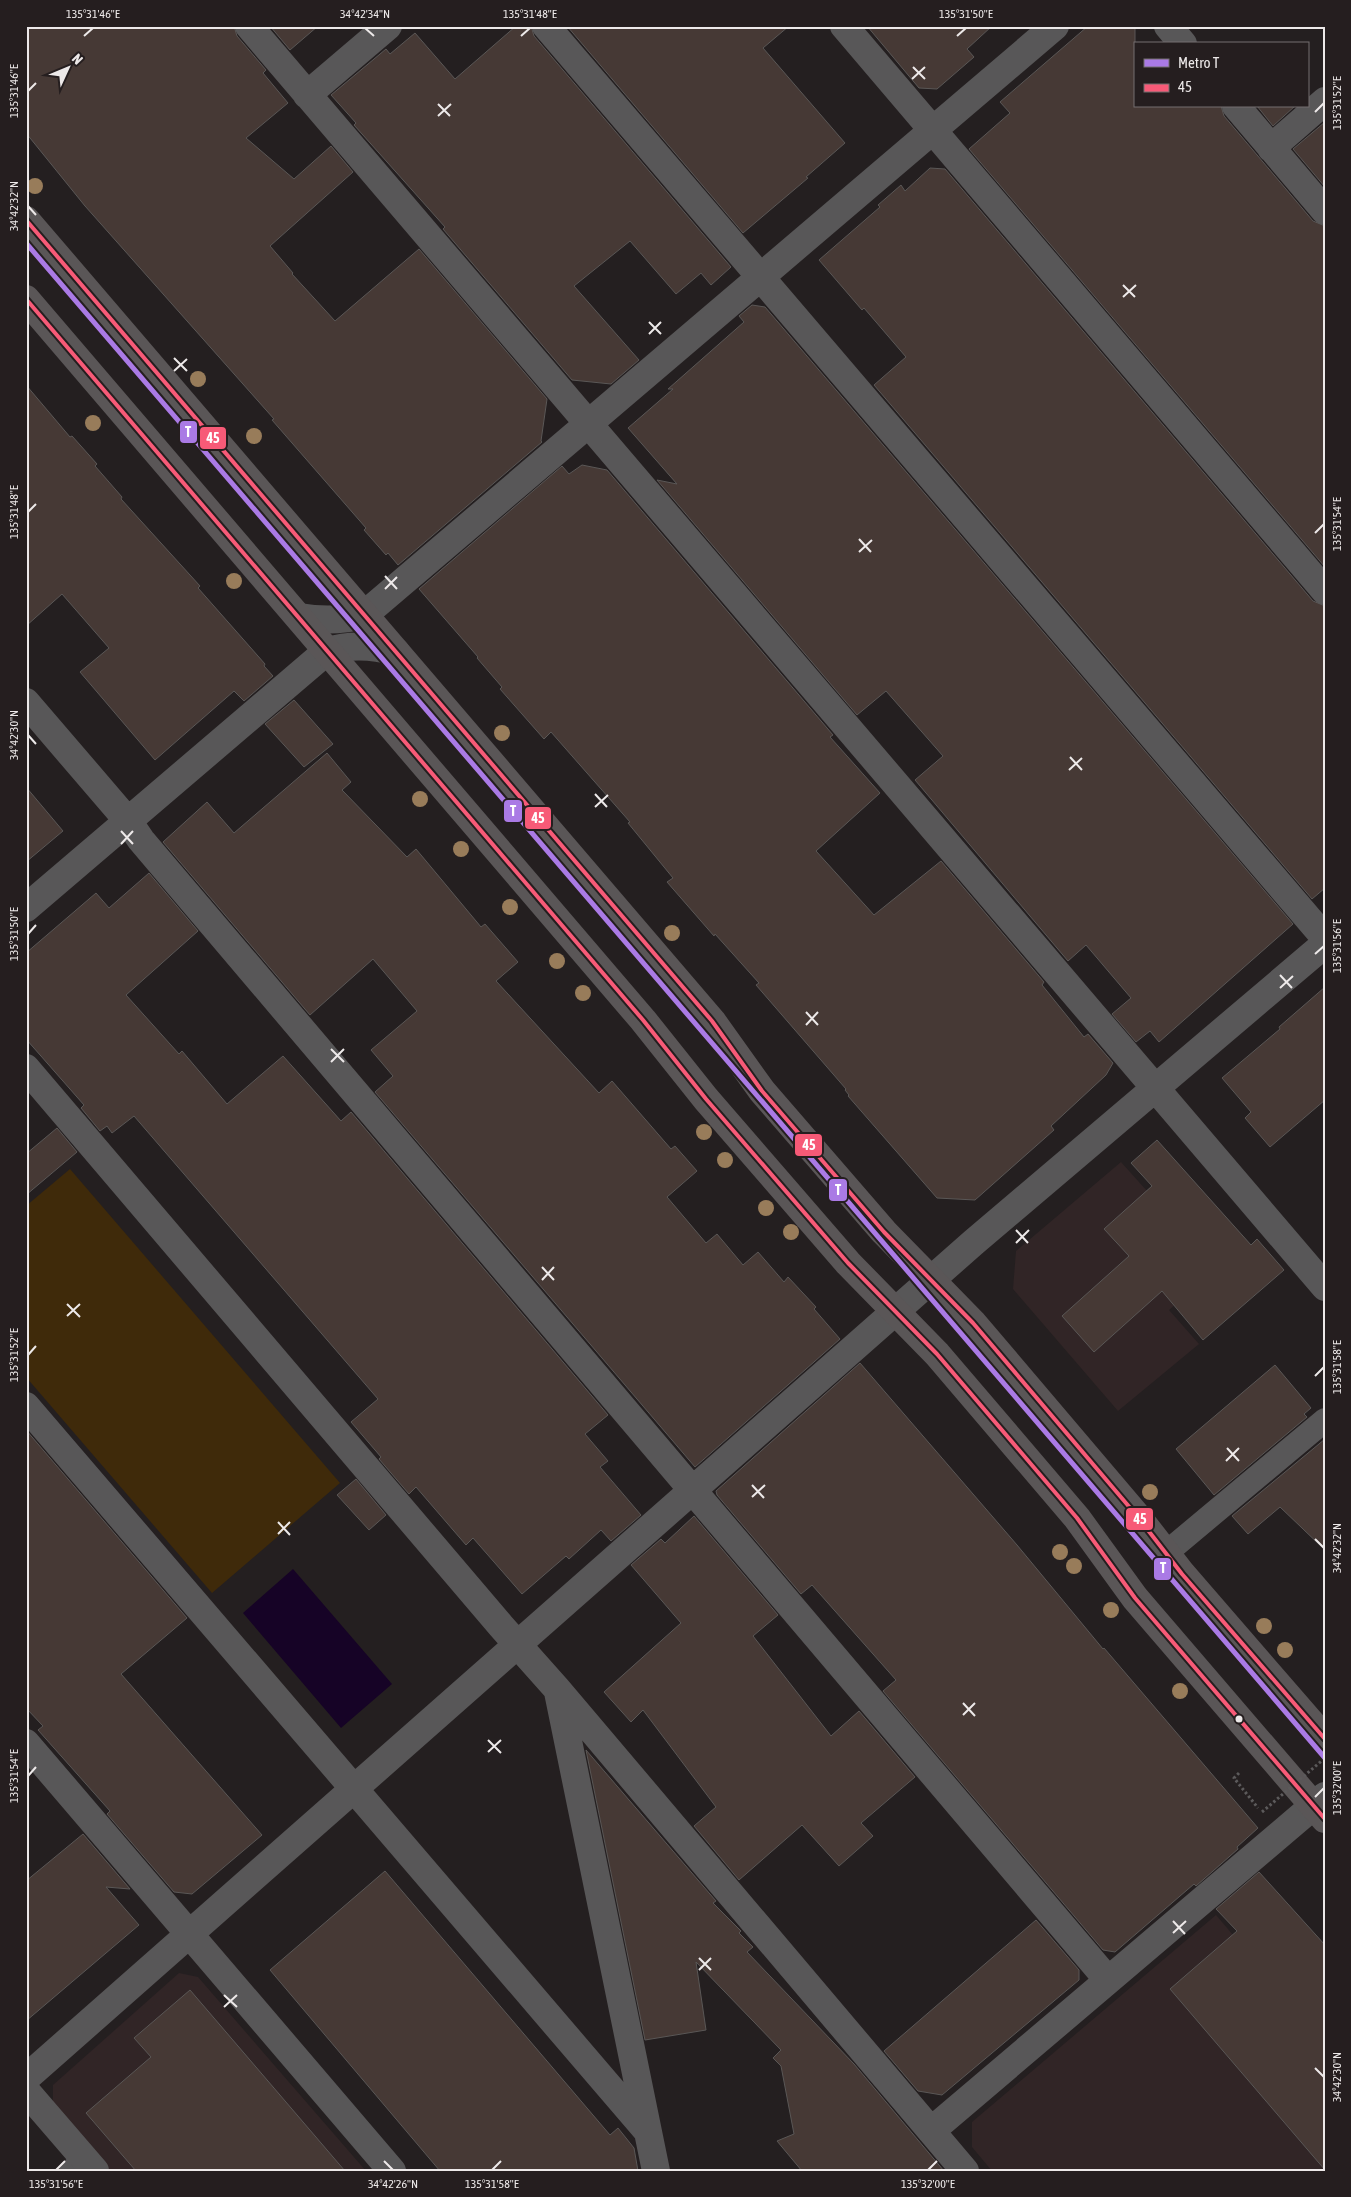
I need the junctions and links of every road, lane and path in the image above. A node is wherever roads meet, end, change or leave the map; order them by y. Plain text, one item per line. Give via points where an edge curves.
1 (249, 26) edge
2 (388, 26) edge
3 (546, 26) edge
4 (844, 26) edge
5 (1055, 26) edge
6 (1168, 26) edge
7 (1180, 42) edge
8 (307, 95) junction
9 (1325, 101) edge
10 (1238, 108) edge
11 (932, 131) junction
12 (1271, 148) junction
13 (1325, 211) edge
14 (26, 220) edge
15 (760, 277) junction
16 (26, 299) edge
17 (588, 424) junction
18 (1325, 591) edge
19 (364, 615) junction
20 (299, 617) junction
21 (327, 651) junction
22 (396, 652) junction
23 (26, 702) edge
24 (128, 821) junction
25 (26, 908) edge
26 (1325, 938) edge
27 (1325, 944) edge
28 (26, 1068) edge
29 (1155, 1088) junction
30 (931, 1280) junction
31 (1325, 1287) edge
32 (895, 1312) junction
33 (26, 1406) edge
34 (1325, 1420) edge
35 (693, 1490) junction
36 (1166, 1553) junction
37 (517, 1645) junction
38 (557, 1689) junction
39 (1325, 1739) edge
40 (26, 1743) edge
41 (1325, 1758) edge
42 (1240, 1773) dead end
43 (354, 1789) junction
44 (1321, 1807) edge
45 (189, 1934) junction
46 (1108, 1980) junction
47 (26, 2078) edge
48 (26, 2091) edge
49 (931, 2130) junction
50 (648, 2132) junction
51 (84, 2167) edge
52 (392, 2171) edge
53 (656, 2171) edge
54 (965, 2171) edge

1 - 8 street
2 - 8 street
3 - 15 street
4 - 11 street
5 - 11 street
6 - 7 street
8 - 17 street
9 - 12 street
10 - 12 street
11 - 15 street
11 - 18 street
12 - 13 street
14 - 19 main road
15 - 17 street
15 - 26 street
16 - 20 main road
17 - 19 street
17 - 29 street
19 - 20 street via 323,621
19 - 22 main road
20 - 21 main road
21 - 22 street via 359,645
21 - 24 street
21 - 32 main road via 643,1020 706,1099 848,1263
22 - 30 main road via 712,1021 762,1091 873,1220
23 - 24 street
24 - 25 street
24 - 35 street
27 - 29 street
28 - 37 street
29 - 30 street
29 - 31 street
30 - 32 street
30 - 36 main road via 973,1323
32 - 35 street
32 - 44 main road via 937,1354 1077,1518 1136,1598
33 - 43 street
34 - 36 lane
35 - 37 street
35 - 46 street
36 - 39 main road
37 - 38 street
37 - 43 street
38 - 49 street
38 - 50 street
40 - 45 street
41 - 42 path, bridge via 1262,1812 1234,1778
43 - 45 street
43 - 50 street
44 - 46 street
45 - 47 street
45 - 52 street
46 - 49 street
48 - 51 street
49 - 54 street
50 - 53 street

